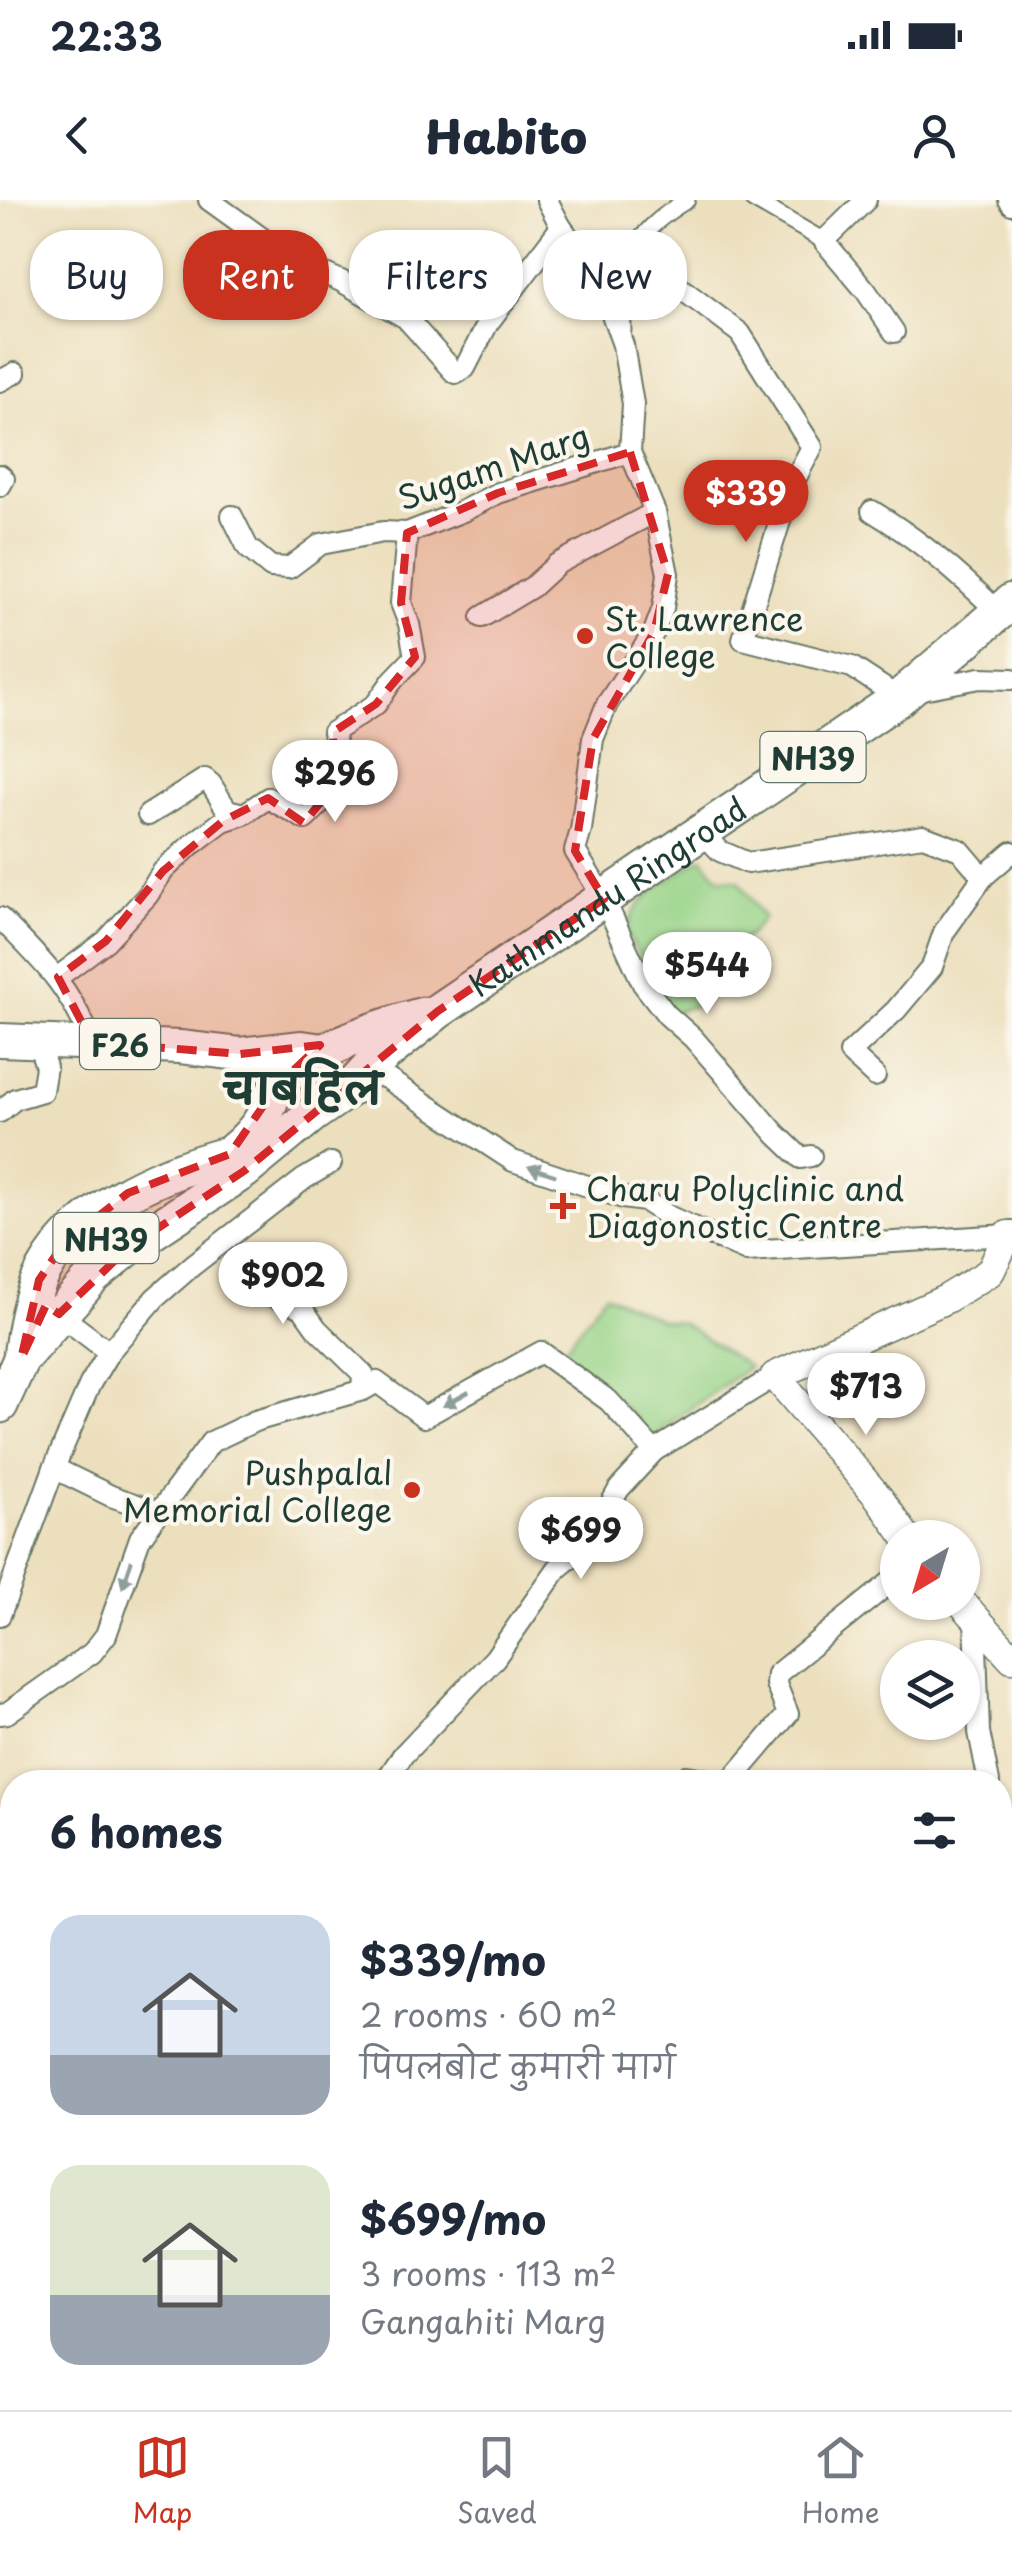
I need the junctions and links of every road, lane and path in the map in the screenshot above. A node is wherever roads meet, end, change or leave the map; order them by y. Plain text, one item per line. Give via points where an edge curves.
1 (209, 200) edge
2 (547, 200) edge
3 (688, 200) edge
4 (753, 200) edge
5 (866, 200) edge
6 (561, 227) junction
7 (824, 241) junction
8 (687, 293) edge
9 (894, 332) dead end
10 (624, 346) junction
11 (630, 452) junction
12 (0, 475) edge
13 (0, 486) edge
14 (872, 511) dead end
15 (655, 512) junction
16 (232, 516) dead end
17 (407, 532) junction
18 (1006, 607) edge
19 (482, 617) dead end
20 (1012, 678) edge
21 (902, 695) junction
22 (244, 814) junction
23 (148, 815) dead end
24 (701, 831) junction
25 (1012, 852) edge
26 (983, 877) junction
27 (604, 899) junction
28 (0, 918) edge
29 (61, 973) junction
30 (438, 1010) junction
31 (0, 1040) edge
32 (38, 1042) junction
33 (92, 1042) junction
34 (330, 1051) junction
35 (240, 1054) junction
36 (365, 1072) junction
37 (875, 1076) dead end
38 (277, 1086) junction
39 (0, 1112) edge
40 (313, 1114) junction
41 (230, 1154) junction
42 (811, 1156) dead end
43 (331, 1163) dead end
44 (1010, 1233) edge
45 (280, 1296) dead end
46 (52, 1310) junction
47 (110, 1352) junction
48 (10, 1354) edge
49 (775, 1376) junction
50 (362, 1390) junction
51 (0, 1405) edge
52 (654, 1451) junction
53 (54, 1468) junction
54 (157, 1512) junction
55 (894, 1520) edge
56 (880, 1591) edge
57 (0, 1615) edge
58 (969, 1620) edge
59 (977, 1620) edge
60 (1012, 1658) edge
61 (0, 1714) edge
62 (393, 1770) edge
63 (740, 1770) edge
64 (987, 1770) edge

1 - 6 street via 291,259 406,318 455,373 465,368 488,323
2 - 6 street
3 - 10 street via 648,228 625,269
4 - 7 street
5 - 7 street
6 - 10 street via 600,278
7 - 9 street
8 - 21 street via 740,333 812,446 790,489 743,639 852,667
10 - 11 street
11 - 15 street
11 - 17 street, Sugam Marg via 498,492
12 - 13 street
14 - 18 street
15 - 19 street via 556,564
15 - 27 street via 668,574 662,608 593,738 575,851
16 - 17 street, Sugam Marg via 248,548 271,567 288,568 321,544
17 - 22 street via 401,603 415,657 376,704 333,732 334,785 315,810 305,819 268,798
18 - 21 highway, Kathmandu Ringroad / NH39
20 - 21 street
21 - 24 highway, Kathmandu Ringroad / NH39
22 - 23 street via 227,810 205,780
22 - 29 street via 190,846 106,941
24 - 26 street via 720,850 748,862 923,836 960,850
24 - 27 highway, Kathmandu Ringroad / NH39
25 - 26 street
26 - 37 street via 944,932 932,968 850,1053
27 - 30 highway, Kathmandu Ringroad / NH39
27 - 42 street via 643,984 776,1134 802,1158
28 - 29 street
29 - 33 street
30 - 34 highway, Kathmandu Ringroad / NH39 via 371,1029
30 - 36 highway, Kathmandu Ringroad / NH39
31 - 32 main road, F26
32 - 33 main road, F26
32 - 39 street via 46,1067 42,1091
33 - 35 main road, F26
34 - 35 main road
34 - 36 highway
34 - 38 highway, Kathmandu Ringroad / NH39 via 300,1064
35 - 38 main road
36 - 40 highway, Kathmandu Ringroad / NH39
44 -> 36 street via 747,1251 645,1201 513,1161 386,1078
38 - 40 highway
38 - 41 highway, Kathmandu Ringroad / NH39 via 258,1125
40 - 46 highway, Kathmandu Ringroad / NH39
41 - 46 highway, Kathmandu Ringroad / NH39 via 86,1253 63,1278
41 - 48 highway via 128,1192 92,1217 39,1280
43 - 47 street via 193,1265
44 - 49 street via 990,1272 976,1281
45 - 50 street via 275,1297 302,1308 363,1374
46 - 47 street
46 - 48 highway, Kathmandu Ringroad / NH39
47 - 53 street
48 - 51 highway, Kathmandu Ringroad / NH39
49 - 52 street
49 - 55 street
52 -> 50 street via 609,1401 542,1352 424,1417 378,1382
50 - 54 street via 211,1442
52 - 62 street via 619,1489 590,1543 558,1568 496,1658
53 - 54 street
53 - 57 street
54 -> 61 street via 140,1538 106,1636 92,1653
56 - 63 street via 778,1674 788,1714
58 - 64 street
59 - 60 street

